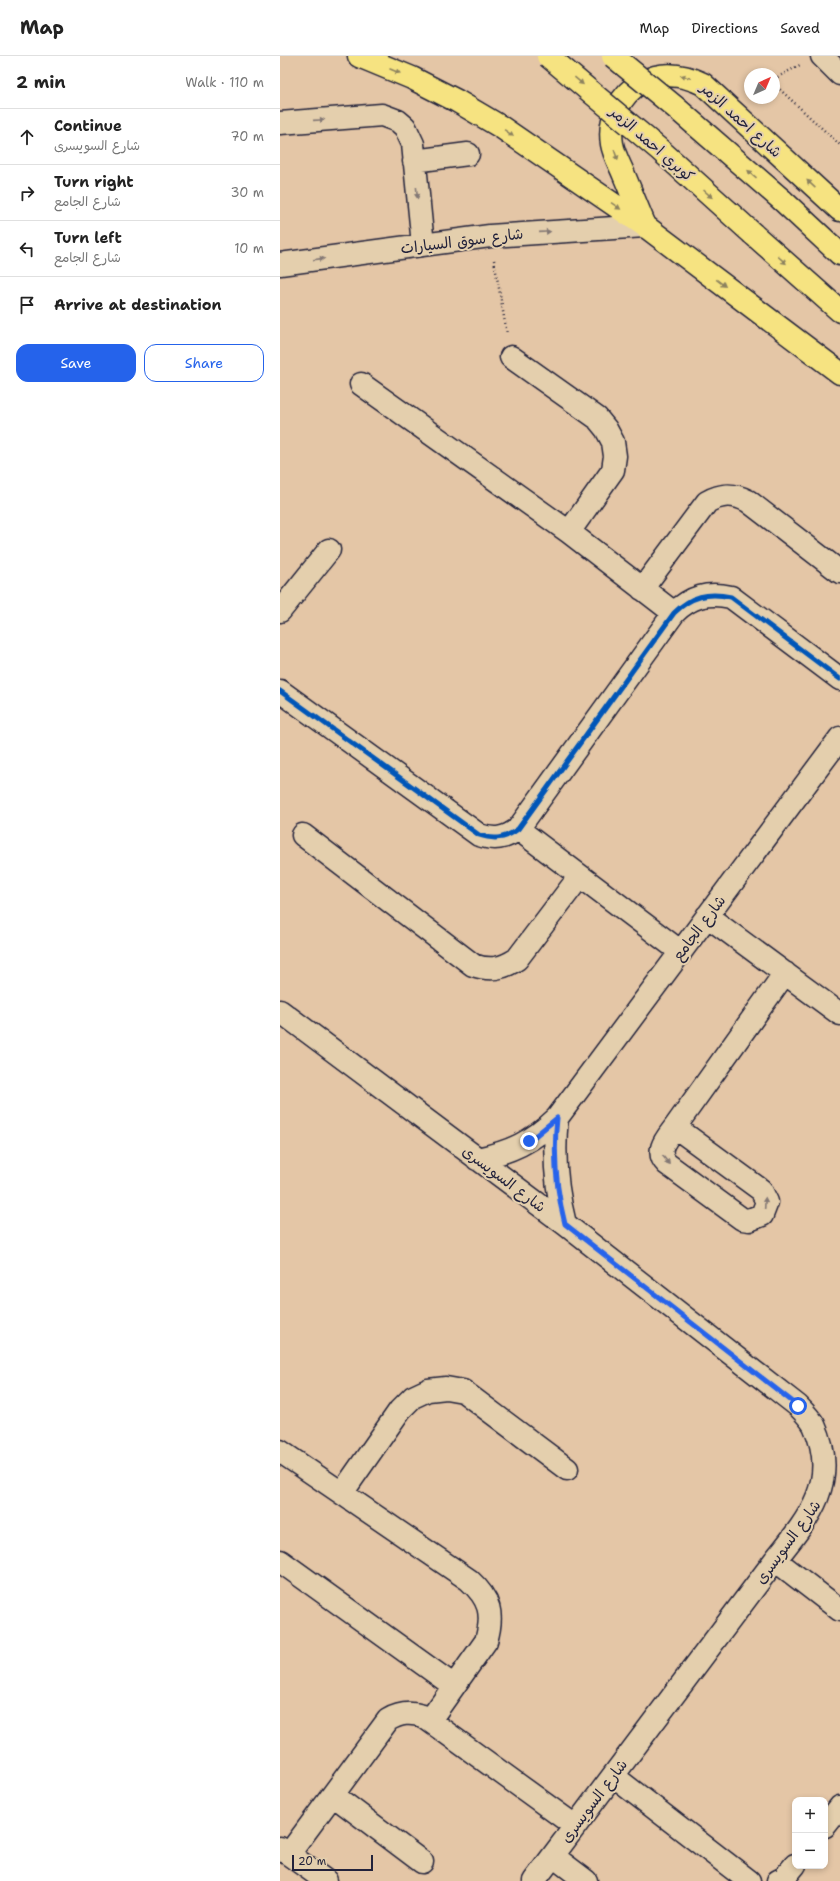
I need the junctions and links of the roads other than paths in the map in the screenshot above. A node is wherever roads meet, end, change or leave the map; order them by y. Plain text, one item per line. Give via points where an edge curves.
1 (359, 56) edge
2 (548, 56) edge
3 (613, 56) edge
4 (822, 56) edge
5 (840, 74) edge
6 (280, 123) edge
7 (468, 154) dead end
8 (414, 161) junction
9 (840, 210) edge
10 (645, 226) junction
11 (423, 245) junction
12 (840, 254) edge
13 (280, 264) edge
14 (840, 311) edge
15 (511, 357) road end
16 (840, 373) edge
17 (361, 384) dead end
18 (569, 532) junction
19 (329, 550) dead end
20 (840, 572) edge
21 (642, 589) junction
22 (280, 612) edge
23 (674, 613) junction
24 (840, 679) edge
25 (280, 691) edge
26 (840, 738) edge
27 (518, 829) junction
28 (303, 835) dead end
29 (580, 876) junction
30 (707, 916) junction
31 (681, 952) junction
32 (785, 973) junction
33 (280, 1011) edge
34 (840, 1014) edge
35 (557, 1118) junction
36 (676, 1127) junction
37 (477, 1159) junction
38 (565, 1224) junction
39 (280, 1451) edge
40 (567, 1469) dead end
41 (342, 1493) junction
42 (775, 1560) junction
43 (280, 1561) edge
44 (840, 1610) edge
45 (454, 1686) junction
46 (430, 1720) junction
47 (612, 1776) junction
48 (333, 1795) junction
49 (840, 1807) edge
50 (828, 1822) edge
51 (575, 1826) junction
52 (285, 1851) edge
53 (553, 1856) junction
54 (422, 1862) dead end
55 (326, 1881) edge
56 (534, 1881) edge
57 (586, 1881) edge
58 (749, 1881) edge

1 -> 10 main road via 412,78 457,101 500,127
2 -> 14 main road, كوبري احمد الزمر, bridge via 660,150
12 -> 3 main road, bridge via 782,200
4 - 5 street
6 -> 8 street via 390,117 398,121 410,135
7 - 8 street
8 -> 11 street
9 -> 10 main road, شارع احمد الزمر via 703,84 690,78 664,75 650,78 627,93 614,117 612,130 612,144 616,157
11 -> 10 street, شارع سوق السيارات via 490,236
10 -> 16 main road
13 -> 11 street, شارع سوق السيارات
15 - 18 street via 597,418 613,442 613,470
17 - 18 street
18 - 21 street
19 - 22 street
20 - 21 street via 748,501 741,497 726,495 707,502
21 - 23 street
23 - 24 street via 683,604 706,594 731,597
23 - 27 street
25 - 27 street via 479,835 500,838 509,836
26 - 30 street, شارع الجامع
27 - 29 street
28 - 29 street via 473,965 484,969 507,966 517,959
29 - 31 street
30 - 31 street, شارع الجامع
30 - 32 street
31 - 35 street, شارع الجامع
32 - 34 street
32 - 36 street
33 - 37 street, شارع السويسرى
35 - 37 street, شارع الجامع via 544,1131 512,1150
35 - 38 street via 556,1182
36 -> 36 street via 662,1148 664,1160 742,1219 749,1220 762,1215 767,1202 761,1190
37 - 38 street, شارع السويسرى
38 - 42 street, شارع السويسرى via 798,1406 814,1424 824,1445 828,1468 824,1491 813,1512
39 - 41 street
40 - 41 street via 463,1391 446,1388 428,1390 413,1397 400,1410
41 - 45 street via 469,1580 487,1601 490,1628 486,1641
42 - 44 street
42 - 47 street, شارع السويسرى
43 - 45 street
45 - 46 street
46 - 48 street via 410,1713 396,1715 388,1720
46 - 51 street
47 - 51 street, شارع السويسرى
47 - 58 street
48 - 52 street
48 - 54 street
49 - 50 street
51 - 53 street, شارع السويسرى
52 - 55 street
53 - 56 street, شارع السويسرى
53 - 57 street

